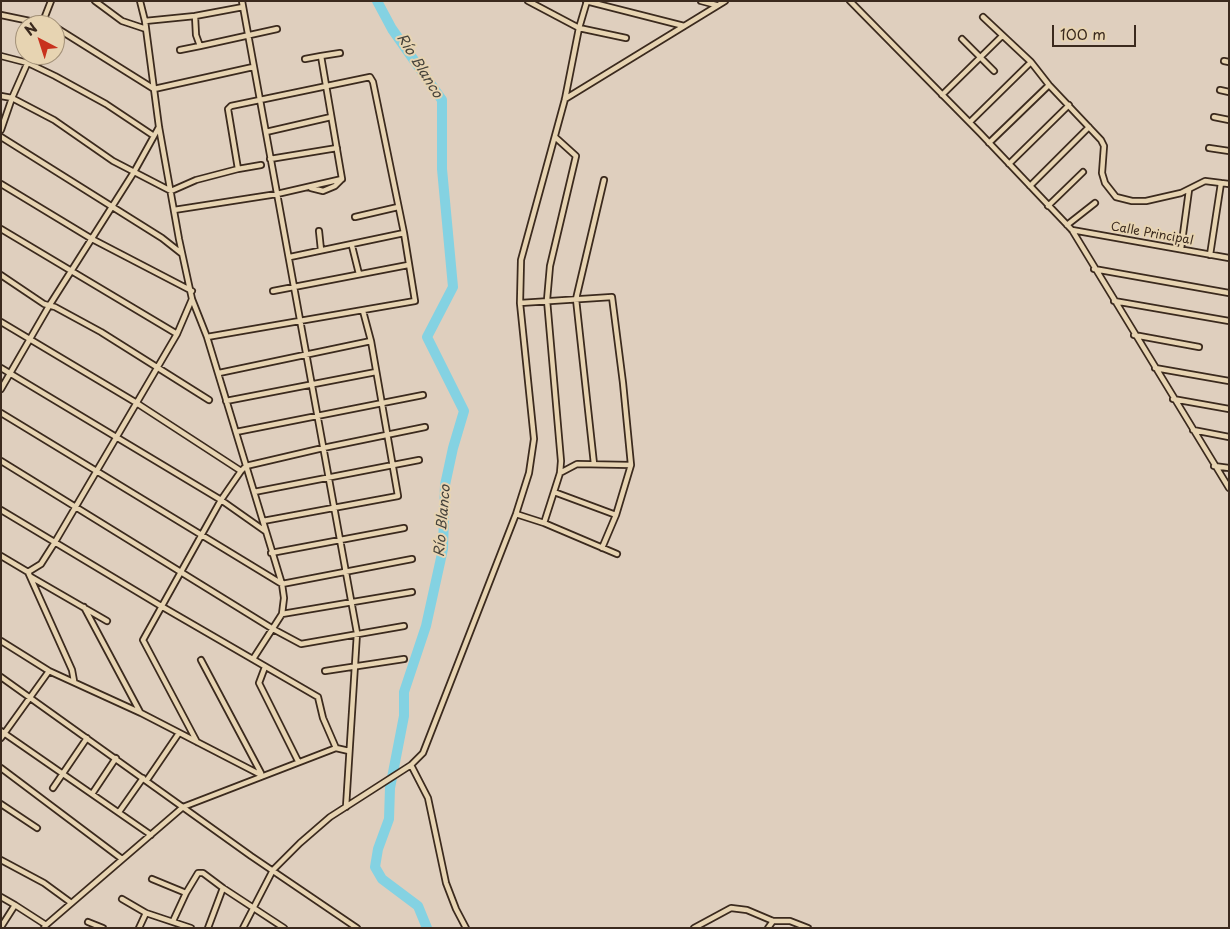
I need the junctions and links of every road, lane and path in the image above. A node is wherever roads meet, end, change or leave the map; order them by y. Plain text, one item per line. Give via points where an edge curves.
1 (50, 1) edge
2 (95, 1) edge
3 (140, 1) edge
4 (528, 1) edge
5 (587, 1) edge
6 (701, 1) edge
7 (725, 1) edge
8 (850, 1) edge
9 (242, 4) edge
10 (716, 5) junction
11 (1, 15) edge
12 (45, 15) edge
13 (195, 16) junction
14 (983, 17) dead end
15 (15, 18) edge
16 (145, 21) junction
17 (684, 26) junction
18 (579, 28) junction
19 (146, 29) junction
20 (277, 29) dead end
21 (65, 33) edge
22 (247, 36) junction
23 (1002, 36) junction
24 (626, 38) dead end
25 (962, 40) dead end
26 (200, 46) junction
27 (180, 50) dead end
28 (340, 53) dead end
29 (1, 56) edge
30 (321, 56) junction
31 (979, 58) junction
32 (305, 59) dead end
33 (15, 60) edge
34 (1031, 62) junction
35 (27, 65) edge
36 (32, 65) edge
37 (253, 68) junction
38 (994, 71) dead end
39 (1049, 85) junction
40 (325, 87) junction
41 (154, 89) junction
42 (1220, 90) dead end
43 (1229, 92) edge
44 (942, 95) junction
45 (1, 96) edge
46 (12, 98) junction
47 (565, 99) junction
48 (260, 100) junction
49 (1069, 105) junction
50 (332, 117) junction
51 (1214, 117) dead end
52 (1229, 120) edge
53 (970, 122) junction
54 (159, 127) junction
55 (1089, 127) junction
56 (1, 130) edge
57 (266, 132) junction
58 (154, 136) junction
59 (555, 136) junction
60 (1, 137) edge
61 (989, 143) junction
62 (337, 148) junction
63 (1209, 148) dead end
64 (1229, 150) edge
65 (270, 159) junction
66 (1009, 164) junction
67 (261, 165) dead end
68 (238, 169) junction
69 (134, 172) junction
70 (1083, 172) dead end
71 (604, 180) dead end
72 (1221, 183) junction
73 (1, 184) edge
74 (1229, 184) edge
75 (1030, 186) junction
76 (1189, 190) junction
77 (172, 191) junction
78 (277, 194) junction
79 (1094, 203) dead end
80 (112, 206) junction
81 (1048, 206) junction
82 (398, 207) junction
83 (174, 210) junction
84 (355, 217) dead end
85 (1067, 225) junction
86 (1, 229) edge
87 (1072, 230) junction
88 (319, 231) dead end
89 (404, 233) junction
90 (92, 239) junction
91 (179, 239) junction
92 (169, 244) junction
93 (352, 246) junction
94 (1181, 249) junction
95 (321, 250) junction
96 (181, 253) junction
97 (1210, 256) junction
98 (290, 257) junction
99 (1229, 258) edge
100 (408, 265) junction
101 (1094, 269) junction
102 (71, 272) junction
103 (359, 274) junction
104 (1, 275) edge
105 (294, 286) junction
106 (192, 291) junction
107 (273, 291) dead end
108 (1229, 292) edge
109 (576, 299) junction
110 (192, 300) junction
111 (546, 300) junction
112 (1114, 301) junction
113 (520, 303) junction
114 (49, 306) junction
115 (363, 311) junction
116 (1229, 321) edge
117 (1, 322) edge
118 (301, 322) junction
119 (177, 334) junction
120 (1134, 335) junction
121 (207, 337) junction
122 (30, 338) junction
123 (371, 341) junction
124 (1199, 347) dead end
125 (306, 353) junction
126 (1, 368) edge
127 (156, 368) junction
128 (1155, 368) junction
129 (376, 372) junction
130 (219, 373) junction
131 (10, 374) junction
132 (1229, 381) edge
133 (311, 384) junction
134 (1, 389) edge
135 (423, 395) dead end
136 (1173, 399) junction
137 (209, 400) dead end
138 (226, 401) junction
139 (135, 402) junction
140 (382, 403) junction
141 (1229, 409) edge
142 (1, 413) edge
143 (317, 414) junction
144 (425, 427) dead end
145 (1193, 430) junction
146 (236, 432) junction
147 (115, 436) junction
148 (387, 436) junction
149 (1229, 437) edge
150 (323, 448) junction
151 (419, 460) dead end
152 (1, 461) edge
153 (594, 464) junction
154 (631, 465) junction
155 (246, 466) junction
156 (392, 466) junction
157 (1214, 466) junction
158 (1229, 468) edge
159 (95, 471) junction
160 (241, 471) junction
161 (560, 474) junction
162 (329, 477) junction
163 (1229, 488) edge
164 (254, 492) junction
165 (554, 492) junction
166 (221, 500) junction
167 (75, 507) junction
168 (335, 507) junction
169 (1, 510) edge
170 (516, 514) junction
171 (616, 515) junction
172 (263, 521) junction
173 (544, 523) junction
174 (404, 528) dead end
175 (265, 531) junction
176 (202, 536) junction
177 (341, 538) junction
178 (55, 542) junction
179 (602, 548) junction
180 (271, 553) junction
181 (617, 554) dead end
182 (1, 556) edge
183 (412, 559) dead end
184 (346, 570) junction
185 (180, 572) junction
186 (29, 574) junction
187 (282, 584) junction
188 (412, 592) dead end
189 (352, 602) junction
190 (161, 606) junction
191 (84, 607) junction
192 (282, 614) junction
193 (107, 621) dead end
194 (404, 626) dead end
195 (272, 629) junction
196 (357, 634) junction
197 (1, 641) edge
198 (253, 659) junction
199 (404, 659) dead end
200 (201, 660) dead end
201 (356, 666) junction
202 (265, 667) junction
203 (49, 671) junction
204 (325, 671) dead end
205 (1, 677) edge
206 (74, 681) junction
207 (30, 697) junction
208 (141, 713) junction
209 (179, 733) junction
210 (2, 734) edge
211 (88, 738) junction
212 (198, 742) junction
213 (336, 748) junction
214 (349, 751) junction
215 (116, 758) junction
216 (298, 761) junction
217 (411, 765) junction
218 (1, 768) edge
219 (62, 774) junction
220 (262, 775) junction
221 (145, 779) junction
222 (53, 788) dead end
223 (92, 794) junction
224 (1, 804) edge
225 (184, 807) junction
226 (346, 807) junction
227 (118, 812) junction
228 (37, 828) dead end
229 (151, 835) junction
230 (122, 859) junction
231 (1, 860) edge
232 (273, 870) junction
233 (152, 879) dead end
234 (223, 888) junction
235 (186, 893) junction
236 (1, 897) edge
237 (122, 899) dead end
238 (70, 902) junction
239 (15, 905) junction
240 (253, 906) junction
241 (146, 912) junction
242 (174, 921) junction
243 (773, 921) junction
244 (88, 922) dead end
245 (45, 926) edge
246 (349, 926) edge
247 (1, 927) edge
248 (103, 928) edge
249 (139, 928) edge
250 (191, 928) edge
251 (208, 928) edge
252 (243, 928) edge
253 (284, 928) edge
254 (357, 928) edge
255 (466, 928) edge
256 (694, 928) edge
257 (768, 928) edge
258 (808, 928) edge

1 - 12 street
2 - 19 street via 122,21
3 - 16 street
4 - 18 street
5 - 17 street
5 - 18 street
6 - 10 street
7 - 10 street
8 - 44 street
9 - 13 street
9 - 22 street
10 - 17 street
11 - 15 street
13 - 16 street
13 - 26 street
14 - 23 street
16 - 19 street
17 - 47 street
18 - 24 street
18 - 47 street
19 - 41 street
20 - 22 street
21 - 41 street
22 - 26 street
22 - 37 street
23 - 31 street
23 - 34 street
25 - 31 street
26 - 27 street
28 - 30 street
29 - 33 street
30 - 32 street
30 - 40 street
31 - 38 street
31 - 44 street
34 - 39 street
34 - 53 street
35 - 46 street
36 - 58 street via 106,104
37 - 41 street
37 - 48 street
39 - 49 street
39 - 61 street
40 - 48 street
40 - 50 street
40 - 82 street via 370,77
41 - 54 street
42 - 43 street
44 - 53 street
45 - 46 street
46 - 56 street
46 - 69 street via 54,120
47 - 59 street
48 - 57 street
48 - 68 street via 228,109
49 - 55 street
49 - 66 street
50 - 57 street
50 - 62 street
51 - 52 street
53 - 61 street
54 - 58 street
54 - 77 street
55 - 75 street
55 - 76 street via 1104,146 1102,173 1116,197 1146,201
57 - 65 street
58 - 69 street
59 - 111 street via 576,156 550,266
59 - 113 street via 521,260
60 - 80 street
61 - 66 street
62 - 65 street
62 - 78 street via 342,179
63 - 64 street
65 - 78 street
66 - 75 street
67 - 68 street
68 - 77 street via 196,180
69 - 77 street
69 - 80 street
70 - 81 street
71 - 109 street
72 - 74 street
72 - 76 street via 1205,182
72 - 97 street
73 - 90 street
75 - 81 street
76 - 94 street
77 - 83 street
78 - 83 street
78 - 98 street
79 - 85 street
80 - 90 street
80 - 92 street
81 - 85 street
82 - 84 street
82 - 89 street
83 - 91 street
85 - 87 street
86 - 102 street
87 - 94 street, Calle Principal
87 - 101 street
88 - 95 street
89 - 93 street
89 - 100 street
90 - 102 street
90 - 106 street
91 - 92 street
91 - 96 street
92 - 96 street
93 - 95 street
93 - 103 street
94 - 97 street, Calle Principal
95 - 98 street
96 - 106 street
97 - 99 street, Calle Principal
98 - 105 street
100 - 103 street
100 - 115 street via 415,301
101 - 108 street
101 - 112 street
102 - 114 street
102 - 119 street
103 - 105 street
104 - 114 street
105 - 107 street
105 - 118 street
106 - 110 street
109 - 111 street
109 - 153 street
109 - 154 street via 612,297
110 - 119 street
110 - 121 street
111 - 113 street
111 - 161 street
112 - 116 street
112 - 120 street
113 - 170 street via 534,439 529,473
114 - 122 street
114 - 127 street via 55,306 101,332
115 - 118 street
115 - 123 street
117 - 122 street
118 - 121 street
118 - 125 street
119 - 127 street
120 - 124 street
120 - 128 street
121 - 130 street
122 - 131 street
122 - 139 street
123 - 125 street
123 - 129 street
125 - 130 street
125 - 133 street
126 - 131 street
127 - 137 street
127 - 139 street
128 - 132 street
128 - 136 street
129 - 133 street
129 - 140 street
130 - 138 street
131 - 134 street
131 - 147 street
133 - 138 street
133 - 143 street
135 - 140 street
136 - 141 street
136 - 145 street
138 - 146 street
139 - 147 street
139 - 160 street
140 - 143 street
140 - 148 street
142 - 159 street
143 - 146 street
143 - 150 street
144 - 148 street
145 - 149 street
145 - 157 street
146 - 155 street
147 - 159 street
147 - 166 street
148 - 150 street
148 - 156 street
150 - 155 street
150 - 162 street
151 - 156 street
152 - 167 street
153 - 154 street
153 - 161 street via 571,466
154 - 171 street
155 - 160 street
155 - 164 street
156 - 162 street
156 - 168 street via 398,496
157 - 158 street
157 - 163 street
159 - 167 street
159 - 176 street
160 - 166 street
161 - 165 street
162 - 164 street
162 - 168 street
164 - 172 street
165 - 171 street
165 - 173 street
166 - 175 street
166 - 176 street
167 - 178 street
167 - 185 street
168 - 172 street
168 - 177 street
169 - 178 street
170 - 173 street
170 - 217 street via 430,740
171 - 179 street
172 - 175 street
173 - 179 street
174 - 177 street
175 - 180 street
176 - 185 street
176 - 187 street
177 - 180 street
177 - 184 street
178 - 186 street via 41,564
178 - 190 street
179 - 181 street
180 - 187 street
182 - 186 street
183 - 184 street
184 - 187 street
184 - 189 street
185 - 190 street
185 - 195 street
186 - 191 street
186 - 206 street
187 - 192 street
188 - 189 street
189 - 192 street
189 - 196 street
190 - 198 street
190 - 212 street via 143,640
191 - 193 street
191 - 208 street
192 - 195 street
194 - 196 street
195 - 196 street via 305,645
195 - 198 street
196 - 201 street
197 - 203 street
198 - 202 street
199 - 201 street
200 - 220 street
201 - 204 street
201 - 214 street
202 - 213 street via 318,697
202 - 216 street via 259,683
203 - 206 street
203 - 207 street
205 - 207 street
206 - 208 street
207 - 210 street
207 - 211 street
208 - 209 street
209 - 212 street
209 - 221 street
210 - 219 street
211 - 215 street
211 - 219 street
212 - 220 street
213 - 214 street
213 - 216 street
214 - 226 street
215 - 221 street
215 - 223 street
216 - 220 street
217 - 226 street
217 - 255 street via 428,798 446,883
218 - 230 street
219 - 222 street
219 - 223 street
220 - 225 street
221 - 225 street
221 - 227 street
223 - 227 street
224 - 228 street
225 - 229 street
225 - 232 street
226 - 232 street via 330,817
227 - 229 street
229 - 230 street
230 - 238 street
231 - 238 street via 44,883
232 - 240 street
232 - 246 street
233 - 235 street
234 - 235 street via 203,873 198,873
234 - 240 street
234 - 251 street
235 - 242 street
236 - 239 street
237 - 241 street
238 - 245 street
239 - 245 street
239 - 247 street
240 - 252 street
240 - 253 street
241 - 242 street
241 - 249 street
242 - 250 street
243 - 256 street via 732,908
243 - 257 street
243 - 258 street via 790,921
244 - 248 street
246 - 254 street

